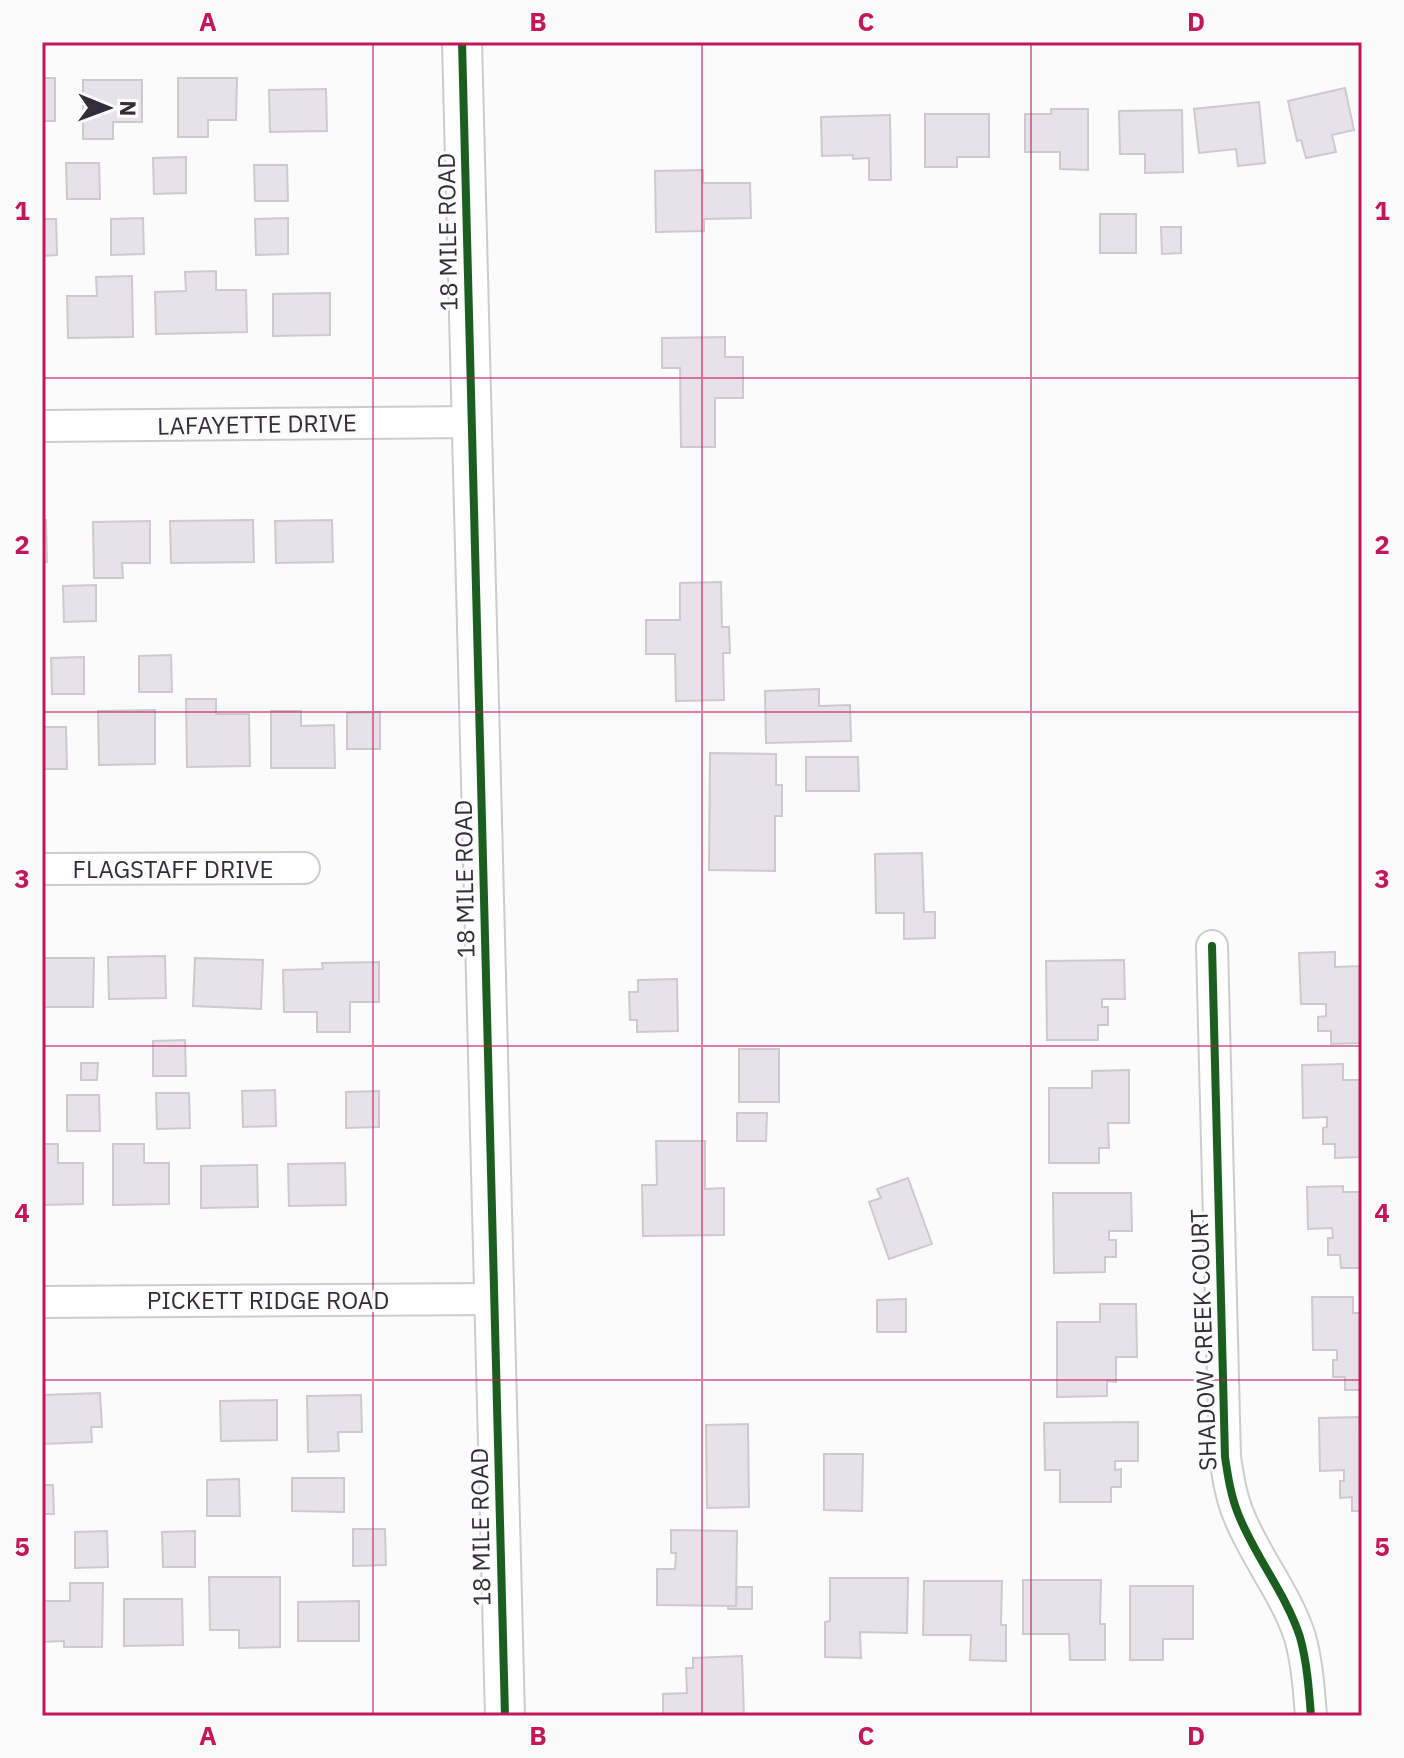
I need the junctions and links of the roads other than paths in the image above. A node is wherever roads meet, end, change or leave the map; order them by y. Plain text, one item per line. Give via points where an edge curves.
1 (462, 42) edge
2 (472, 422) junction
3 (42, 426) edge
4 (304, 868) dead end
5 (42, 869) edge
6 (1212, 946) dead end
7 (495, 1299) junction
8 (42, 1302) edge
9 (505, 1716) edge
10 (1311, 1716) edge

1 - 2 street, 18 MILE ROAD
2 - 3 street, LAFAYETTE DRIVE
2 - 7 street, 18 MILE ROAD
4 - 5 street, FLAGSTAFF DRIVE
6 - 10 street, SHADOW CREEK COURT via 1225,1457 1239,1518 1300,1637
7 - 8 street, PICKETT RIDGE ROAD
7 - 9 street, 18 MILE ROAD

